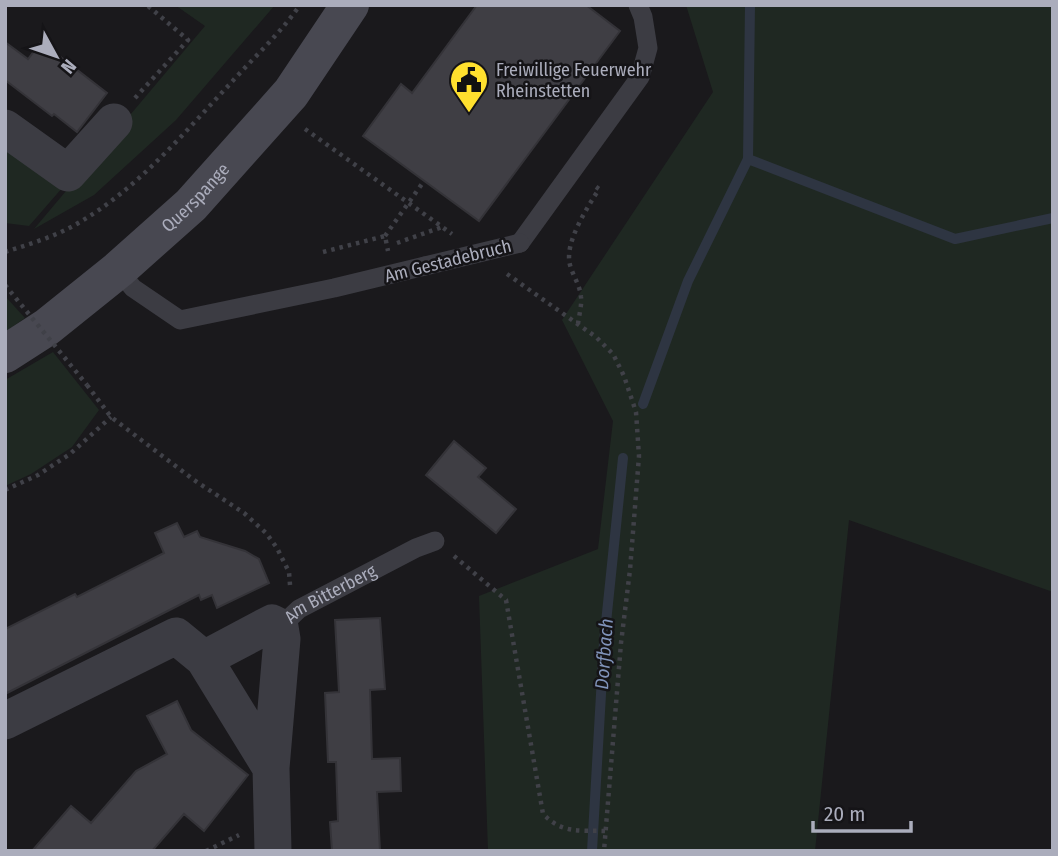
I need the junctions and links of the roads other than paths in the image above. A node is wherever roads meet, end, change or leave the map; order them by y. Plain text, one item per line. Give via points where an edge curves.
1 (350, 5) edge
2 (638, 5) edge
3 (114, 122) road end
4 (5, 128) edge
5 (118, 270) junction
6 (5, 354) edge
7 (435, 541) road end
8 (280, 627) junction
9 (204, 659) junction
10 (5, 721) edge
11 (271, 768) junction
12 (273, 851) edge

1 - 5 main road, Querspange via 292,93 191,205
2 - 5 lane, Am Gestadebruch, bridge via 649,48 640,77 520,243 180,320 133,288
3 - 4 street via 68,173
5 - 6 main road, Querspange
7 - 8 lane, Am Bitterberg via 299,609
8 - 9 street via 272,623
8 - 11 street, Am Bitterberg
9 - 10 street via 176,636
9 - 11 street
11 - 12 street, Am Bitterberg

